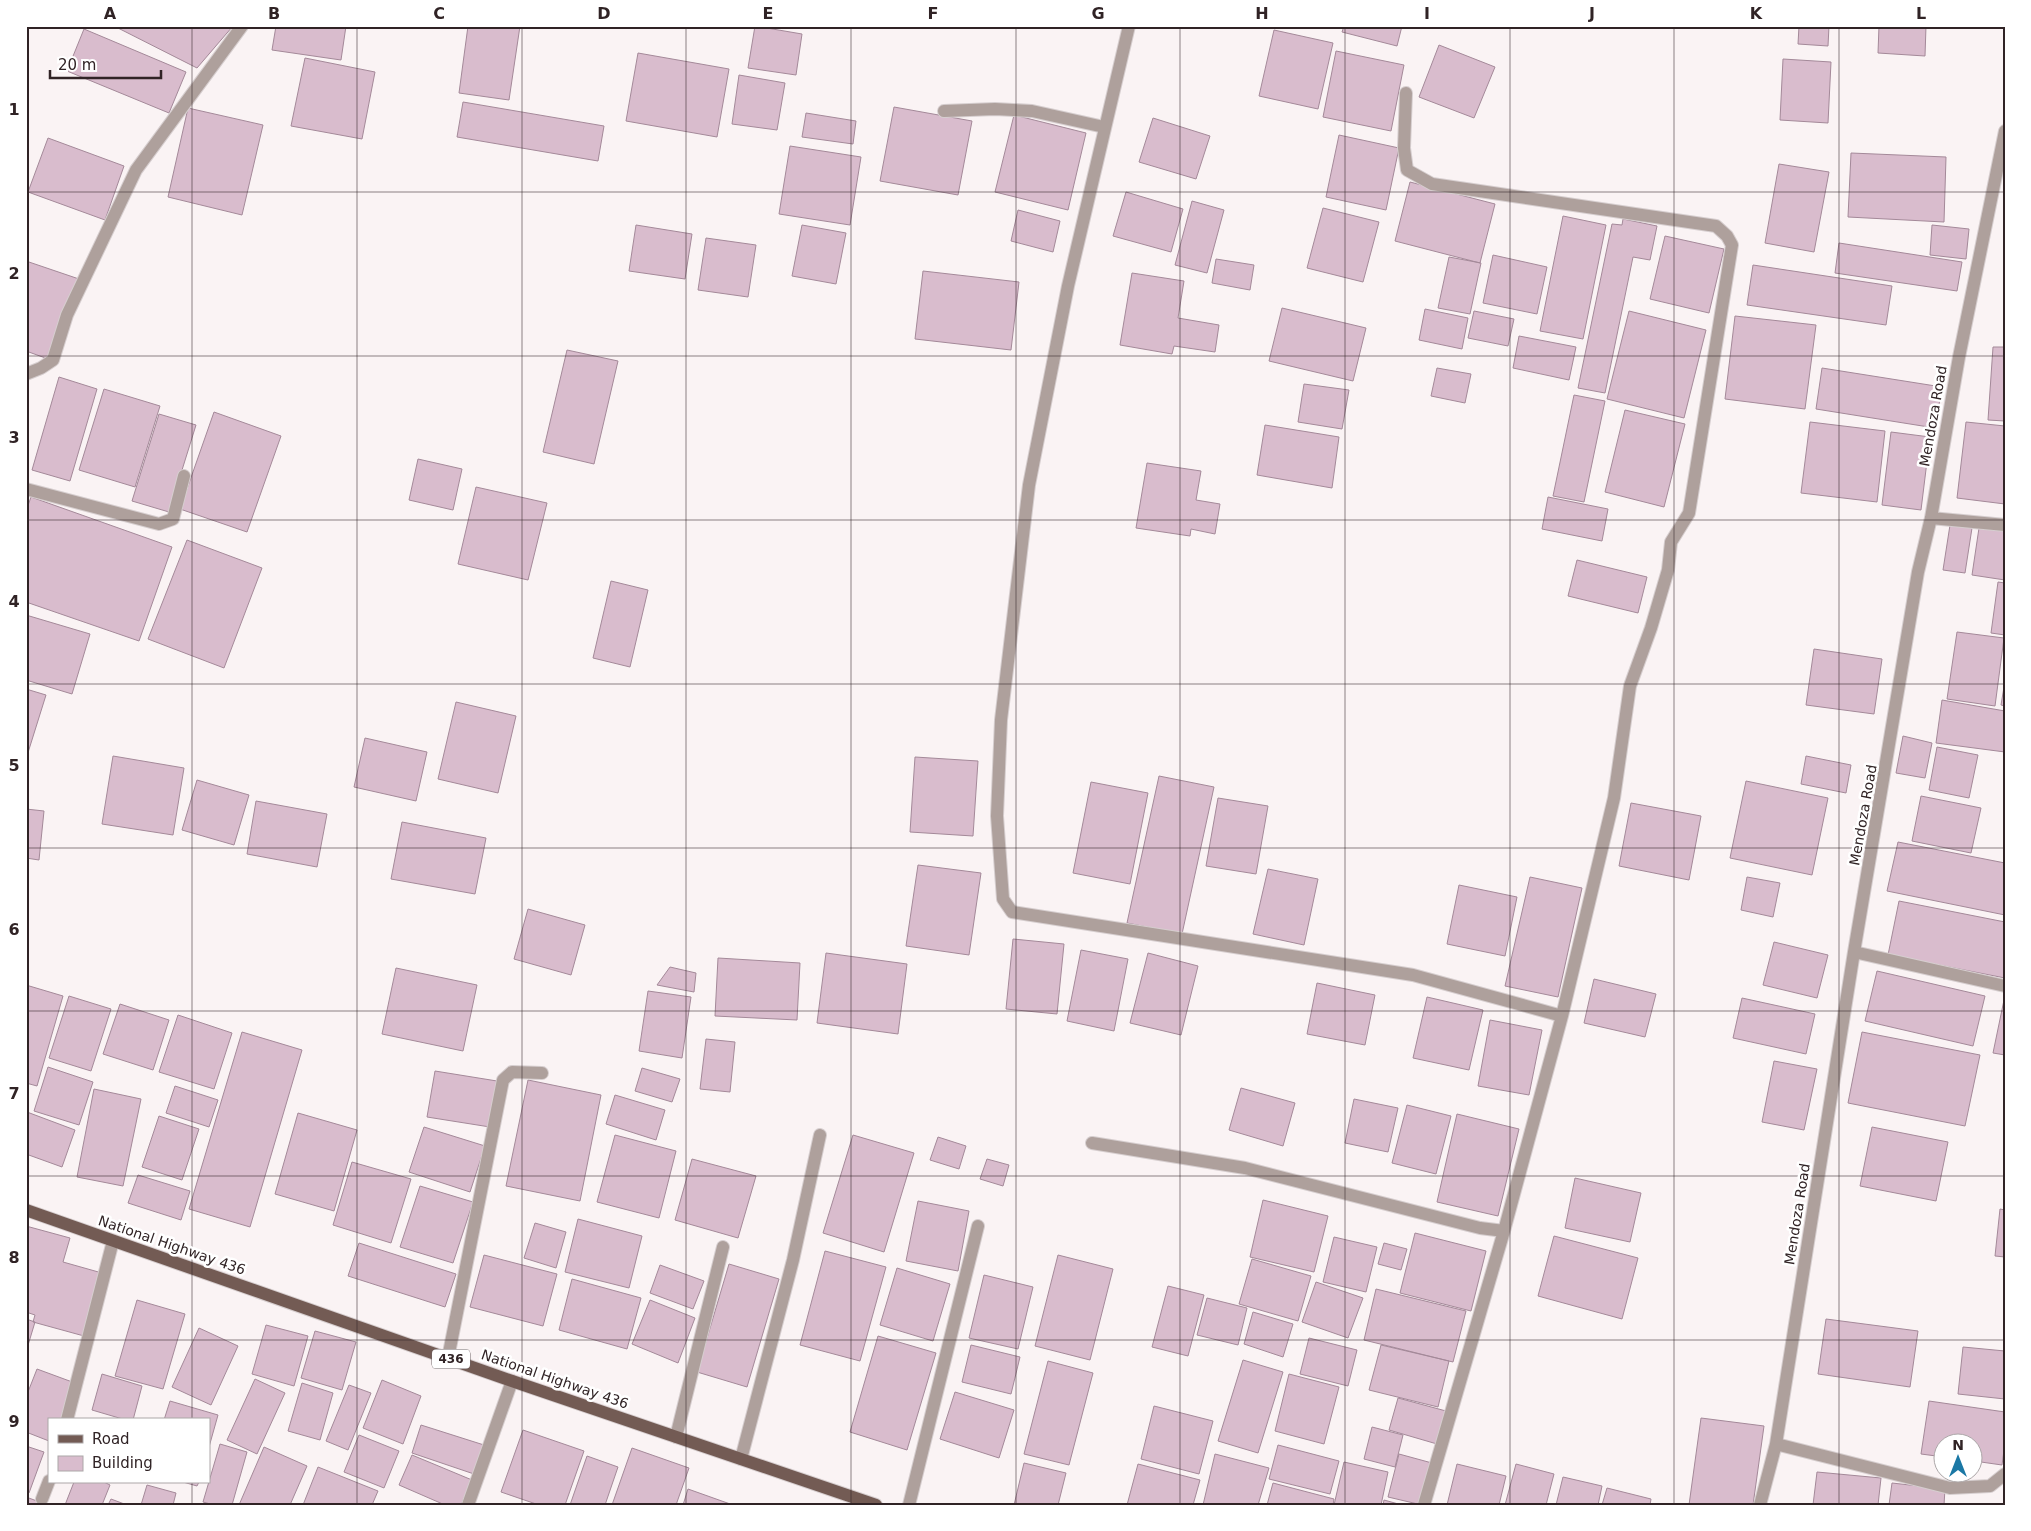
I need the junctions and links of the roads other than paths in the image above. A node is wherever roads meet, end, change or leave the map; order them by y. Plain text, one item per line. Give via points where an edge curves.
1 (242, 26) edge
2 (1130, 26) edge
3 (1406, 92) dead end
4 (944, 112) dead end
5 (1104, 127) junction
6 (2005, 131) edge
7 (26, 374) edge
8 (184, 476) dead end
9 (26, 489) edge
10 (1930, 518) junction
11 (2005, 525) edge
12 (1854, 952) junction
13 (2005, 986) edge
14 (1562, 1016) junction
15 (542, 1073) dead end
16 (820, 1135) dead end
17 (1092, 1143) dead end
18 (26, 1210) edge
19 (978, 1226) dead end
20 (1504, 1231) junction
21 (113, 1241) junction
22 (723, 1247) dead end
23 (448, 1358) junction
24 (512, 1381) junction
25 (68, 1418) edge
26 (676, 1437) junction
27 (1776, 1444) junction
28 (741, 1459) junction
29 (2005, 1474) edge
30 (48, 1484) edge
31 (42, 1499) dead end
32 (468, 1505) edge
33 (876, 1505) edge
34 (909, 1505) edge
35 (1424, 1505) edge
36 (1760, 1505) edge

1 - 7 street via 136,170 67,315 52,360
2 - 5 street
3 - 14 street via 1404,148 1407,170 1432,184 1716,226 1732,245 1689,513 1671,542 1668,570 1652,628 1630,686 1614,798
4 - 5 street via 1032,111
5 - 14 street via 1068,286 1029,485 1001,720 997,816 1004,899 1012,912 1412,975
6 - 10 street, Mendoza Road
8 - 9 street via 174,519 158,524
10 - 11 street
10 - 12 street, Mendoza Road via 1918,572
12 - 13 street
12 - 27 street, Mendoza Road
14 - 20 street
15 - 23 street via 512,1072 504,1080
16 - 28 street via 793,1260
17 - 20 street via 1245,1168 1480,1228
18 - 21 main road, National Highway 436 / 436
19 - 34 street
20 - 35 street
21 - 23 main road, National Highway 436 / 436
21 - 25 street
22 - 26 street
23 - 24 main road, National Highway 436 / 436
24 - 26 main road, National Highway 436 / 436
24 - 32 street
26 - 28 main road, National Highway 436 / 436
27 - 29 street via 1950,1488 1990,1486
27 - 36 street, Mendoza Road
28 - 33 main road, National Highway 436 / 436
30 - 31 street

